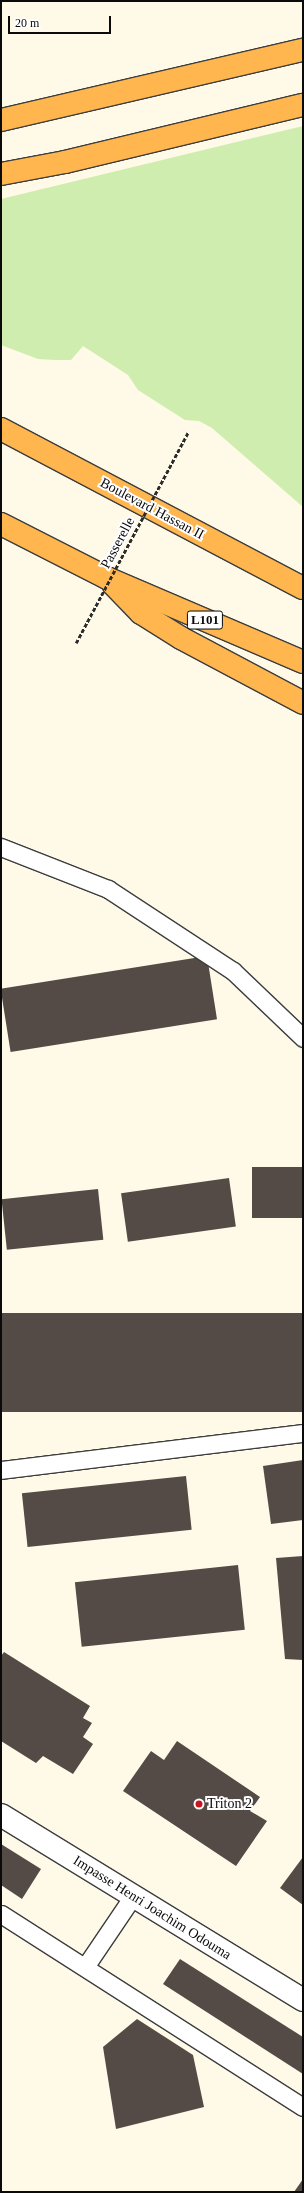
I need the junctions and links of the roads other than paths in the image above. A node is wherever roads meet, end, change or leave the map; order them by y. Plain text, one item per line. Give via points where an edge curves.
1 (303, 50) edge
2 (303, 105) edge
3 (1, 120) edge
4 (1, 174) edge
5 (1, 429) edge
6 (1, 524) edge
7 (107, 578) junction
8 (303, 588) edge
9 (303, 662) edge
10 (303, 703) edge
11 (1, 847) edge
12 (303, 1038) edge
13 (303, 1433) edge
14 (1, 1470) edge
15 (1, 1815) edge
16 (133, 1896) junction
17 (1, 1914) edge
18 (85, 1967) junction
19 (303, 2000) edge
20 (303, 2107) edge

1 - 3 highway
2 - 4 highway via 66,162
5 - 8 highway, Boulevard Hassan II
6 - 7 highway, L101
7 - 9 highway, L101
7 - 10 highway via 141,613 181,638
11 - 12 lane via 108,888 233,971
13 - 14 lane
15 - 16 street, Impasse Henri Joachim Odouma
16 - 18 lane
16 - 19 street, Impasse Henri Joachim Odouma
17 - 18 lane
18 - 20 lane

